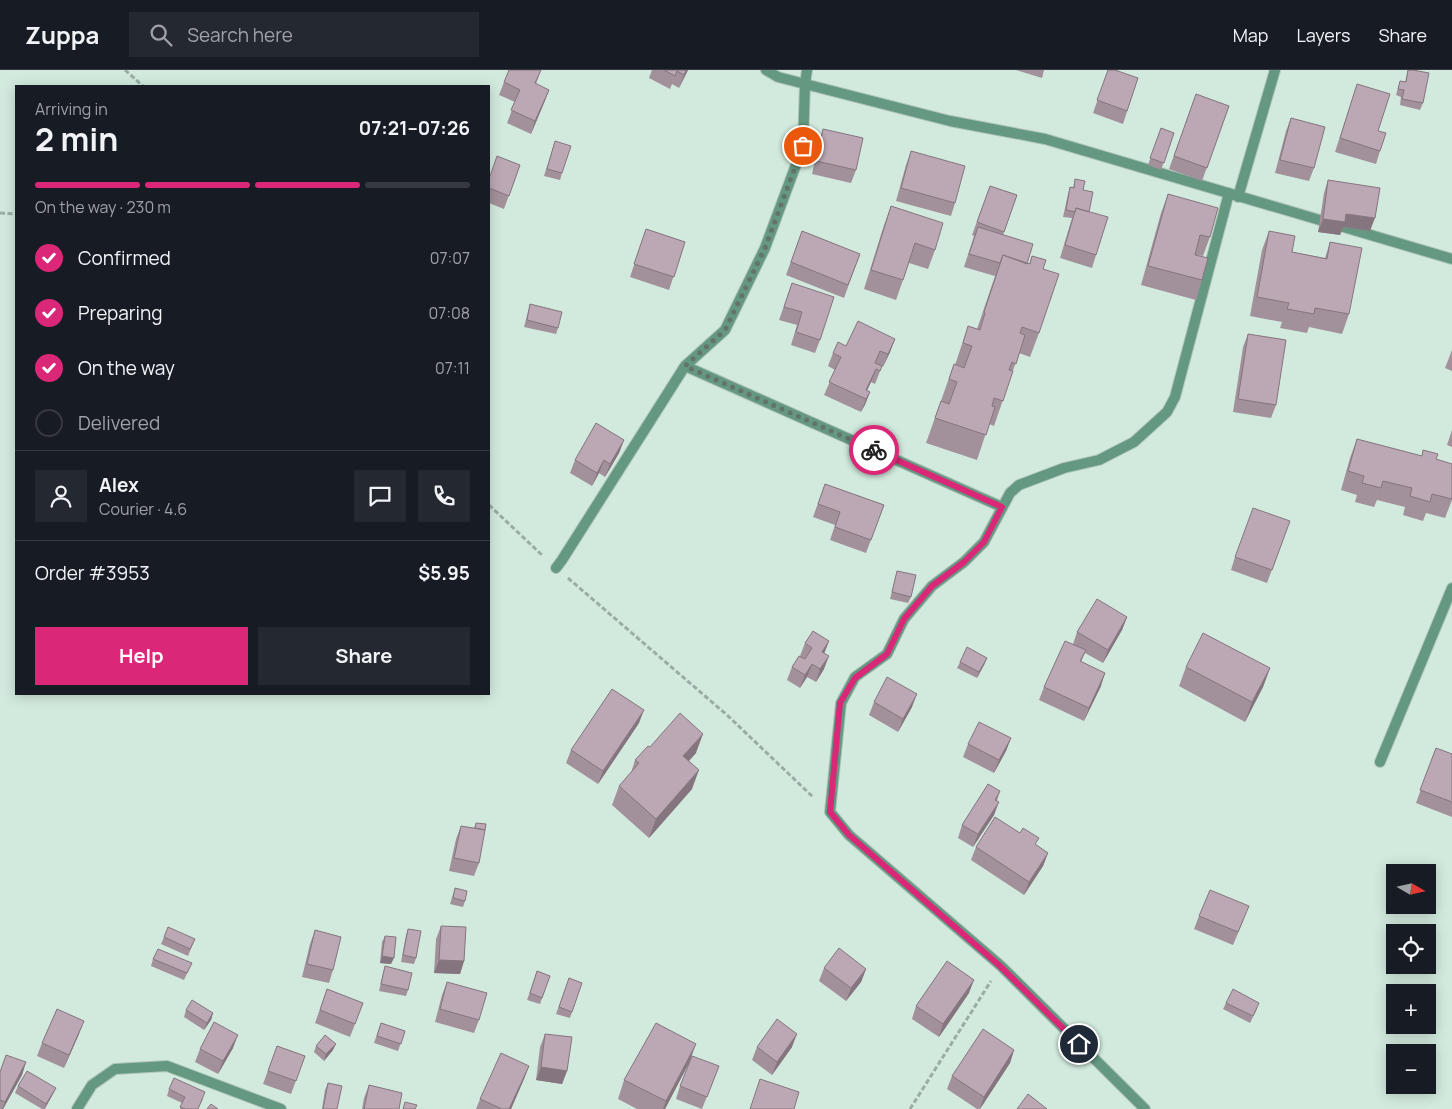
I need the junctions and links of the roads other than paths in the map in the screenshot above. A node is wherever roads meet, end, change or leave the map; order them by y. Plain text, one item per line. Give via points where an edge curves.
1 (766, 70) edge
2 (807, 70) edge
3 (1275, 70) edge
4 (805, 84) junction
5 (1234, 195) junction
6 (1452, 259) edge
7 (685, 366) junction
8 (1002, 507) junction
9 (556, 568) road end
10 (1452, 588) edge
11 (1380, 762) dead end
12 (77, 1109) edge
13 (281, 1109) edge
14 (1145, 1109) edge

1 - 4 street via 778,77
2 - 4 street
3 - 5 street
4 - 5 street via 950,121 1045,139
4 - 7 street via 803,146 765,248 725,330
5 - 6 street
5 - 8 street via 1175,397 1167,412 1134,442 1099,460 1064,468 1019,486 1010,493
7 - 8 street
7 - 9 street
8 - 14 street via 984,542 932,586 904,619 887,654 855,678 840,703 830,812 849,835 1000,966
10 - 11 street
12 - 13 street via 92,1084 115,1069 167,1066

